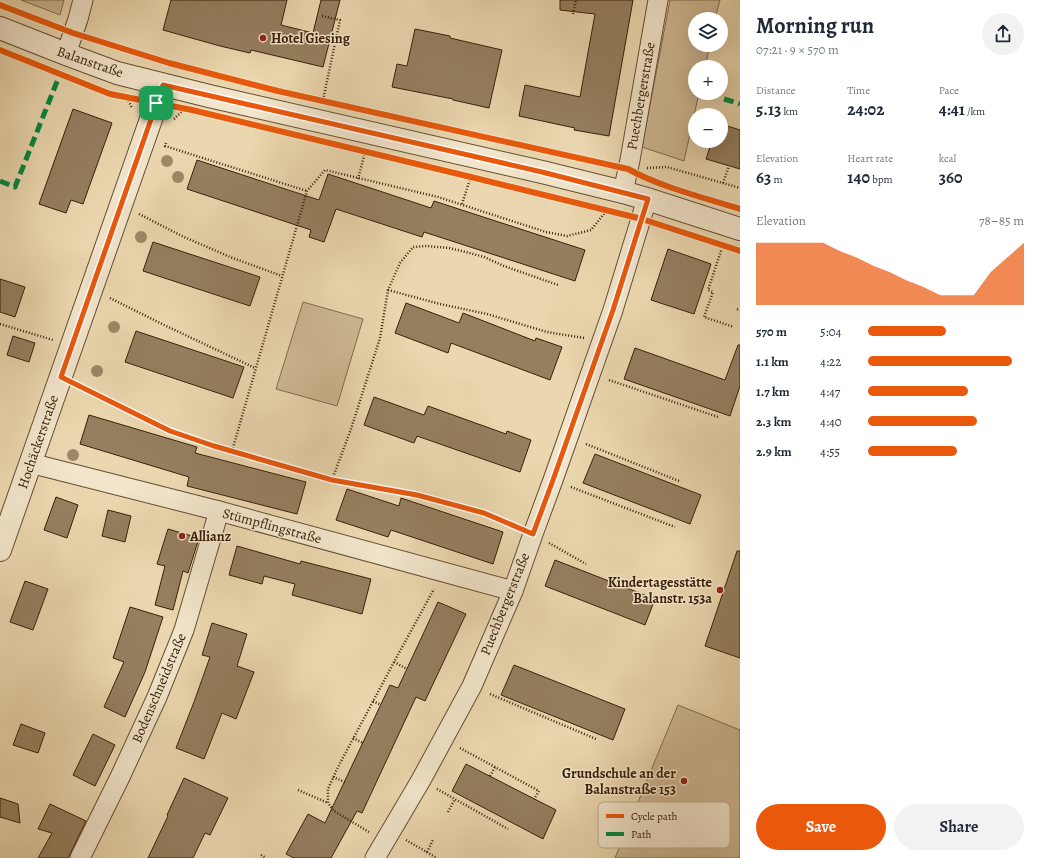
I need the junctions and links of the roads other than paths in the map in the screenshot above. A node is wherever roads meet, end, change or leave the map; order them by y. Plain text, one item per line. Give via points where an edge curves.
1 (83, 0) edge
2 (658, 0) edge
3 (0, 28) edge
4 (66, 54) junction
5 (160, 94) junction
6 (623, 192) junction
7 (648, 199) junction
8 (734, 227) edge
9 (30, 463) junction
10 (219, 512) junction
11 (0, 550) edge
12 (513, 592) junction
13 (80, 858) edge
14 (375, 858) edge

1 - 4 street
2 - 6 street, Puechbergerstraße
3 - 4 street, Balanstraße
4 - 5 street, Balanstraße via 117,73
5 - 6 street, Balanstraße via 542,172
5 - 9 street, Hochäckerstraße
6 - 7 street, Balanstraße
7 - 8 street, Balanstraße
7 - 12 street, Puechbergerstraße via 613,310
9 - 10 street, Stümpflingstraße
9 - 11 street, Hochäckerstraße
10 - 12 street, Stümpflingstraße
10 - 13 street, Bodenschneidstraße via 184,630 157,697
12 - 14 street, Puechbergerstraße via 472,686

